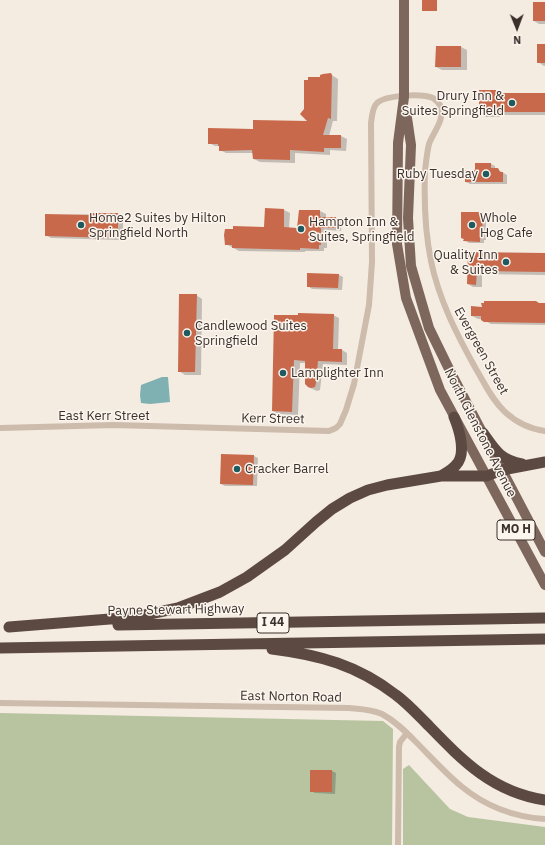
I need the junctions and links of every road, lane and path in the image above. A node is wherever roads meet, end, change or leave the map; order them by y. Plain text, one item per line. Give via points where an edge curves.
1 (404, 0) edge
2 (404, 97) junction
3 (454, 417) junction
4 (0, 428) edge
5 (208, 428) joint
6 (336, 428) joint
7 (545, 432) edge
8 (483, 433) junction
9 (545, 462) edge
10 (533, 464) junction
11 (502, 470) junction
12 (441, 476) junction
13 (487, 476) junction
14 (545, 552) edge
15 (545, 585) edge
16 (545, 618) edge
17 (5, 627) edge
18 (545, 639) edge
19 (177, 645) junction
20 (0, 648) edge
21 (0, 703) edge
22 (407, 733) junction
23 (545, 800) edge
24 (545, 819) edge
25 (398, 845) edge

1 - 2 main road, North Glenstone Avenue
2 - 3 main road, North Glenstone Avenue via 398,143 397,244 406,298 440,390
2 - 6 street, Evergreen Street via 385,99 376,104 373,110 370,301 350,397 342,422
2 - 7 street, Evergreen Street via 429,97 438,102 441,110 441,119 429,145 425,179 429,251 447,312 494,400 518,422
2 - 8 main road, North Glenstone Avenue via 410,145 408,218 411,266 429,328
3 - 12 highway via 460,431 461,454 457,465
3 - 13 main road, North Glenstone Avenue / MO H
4 - 5 street, East Kerr Street via 114,425
5 - 6 street, Kerr Street via 329,431
8 - 10 highway via 497,453 510,462
8 - 11 main road, North Glenstone Avenue
9 - 10 highway
10 - 11 highway
11 - 13 highway
11 - 14 main road, North Glenstone Avenue
12 - 13 highway
12 - 17 highway via 387,485 350,498 324,515 260,569 233,585 192,603 164,612 135,617
13 - 15 main road, North Glenstone Avenue / MO H
16 - 17 highway, Payne Stewart Highway / I 44
18 - 19 highway, I 44
19 - 20 highway, I 44
19 - 23 highway via 219,645 278,650 330,659 375,681 397,696 477,772 514,792
21 - 22 street, East Norton Road via 363,709 382,715
22 - 24 street, East Norton Road via 452,779 483,802 499,810
22 - 25 street via 399,747

